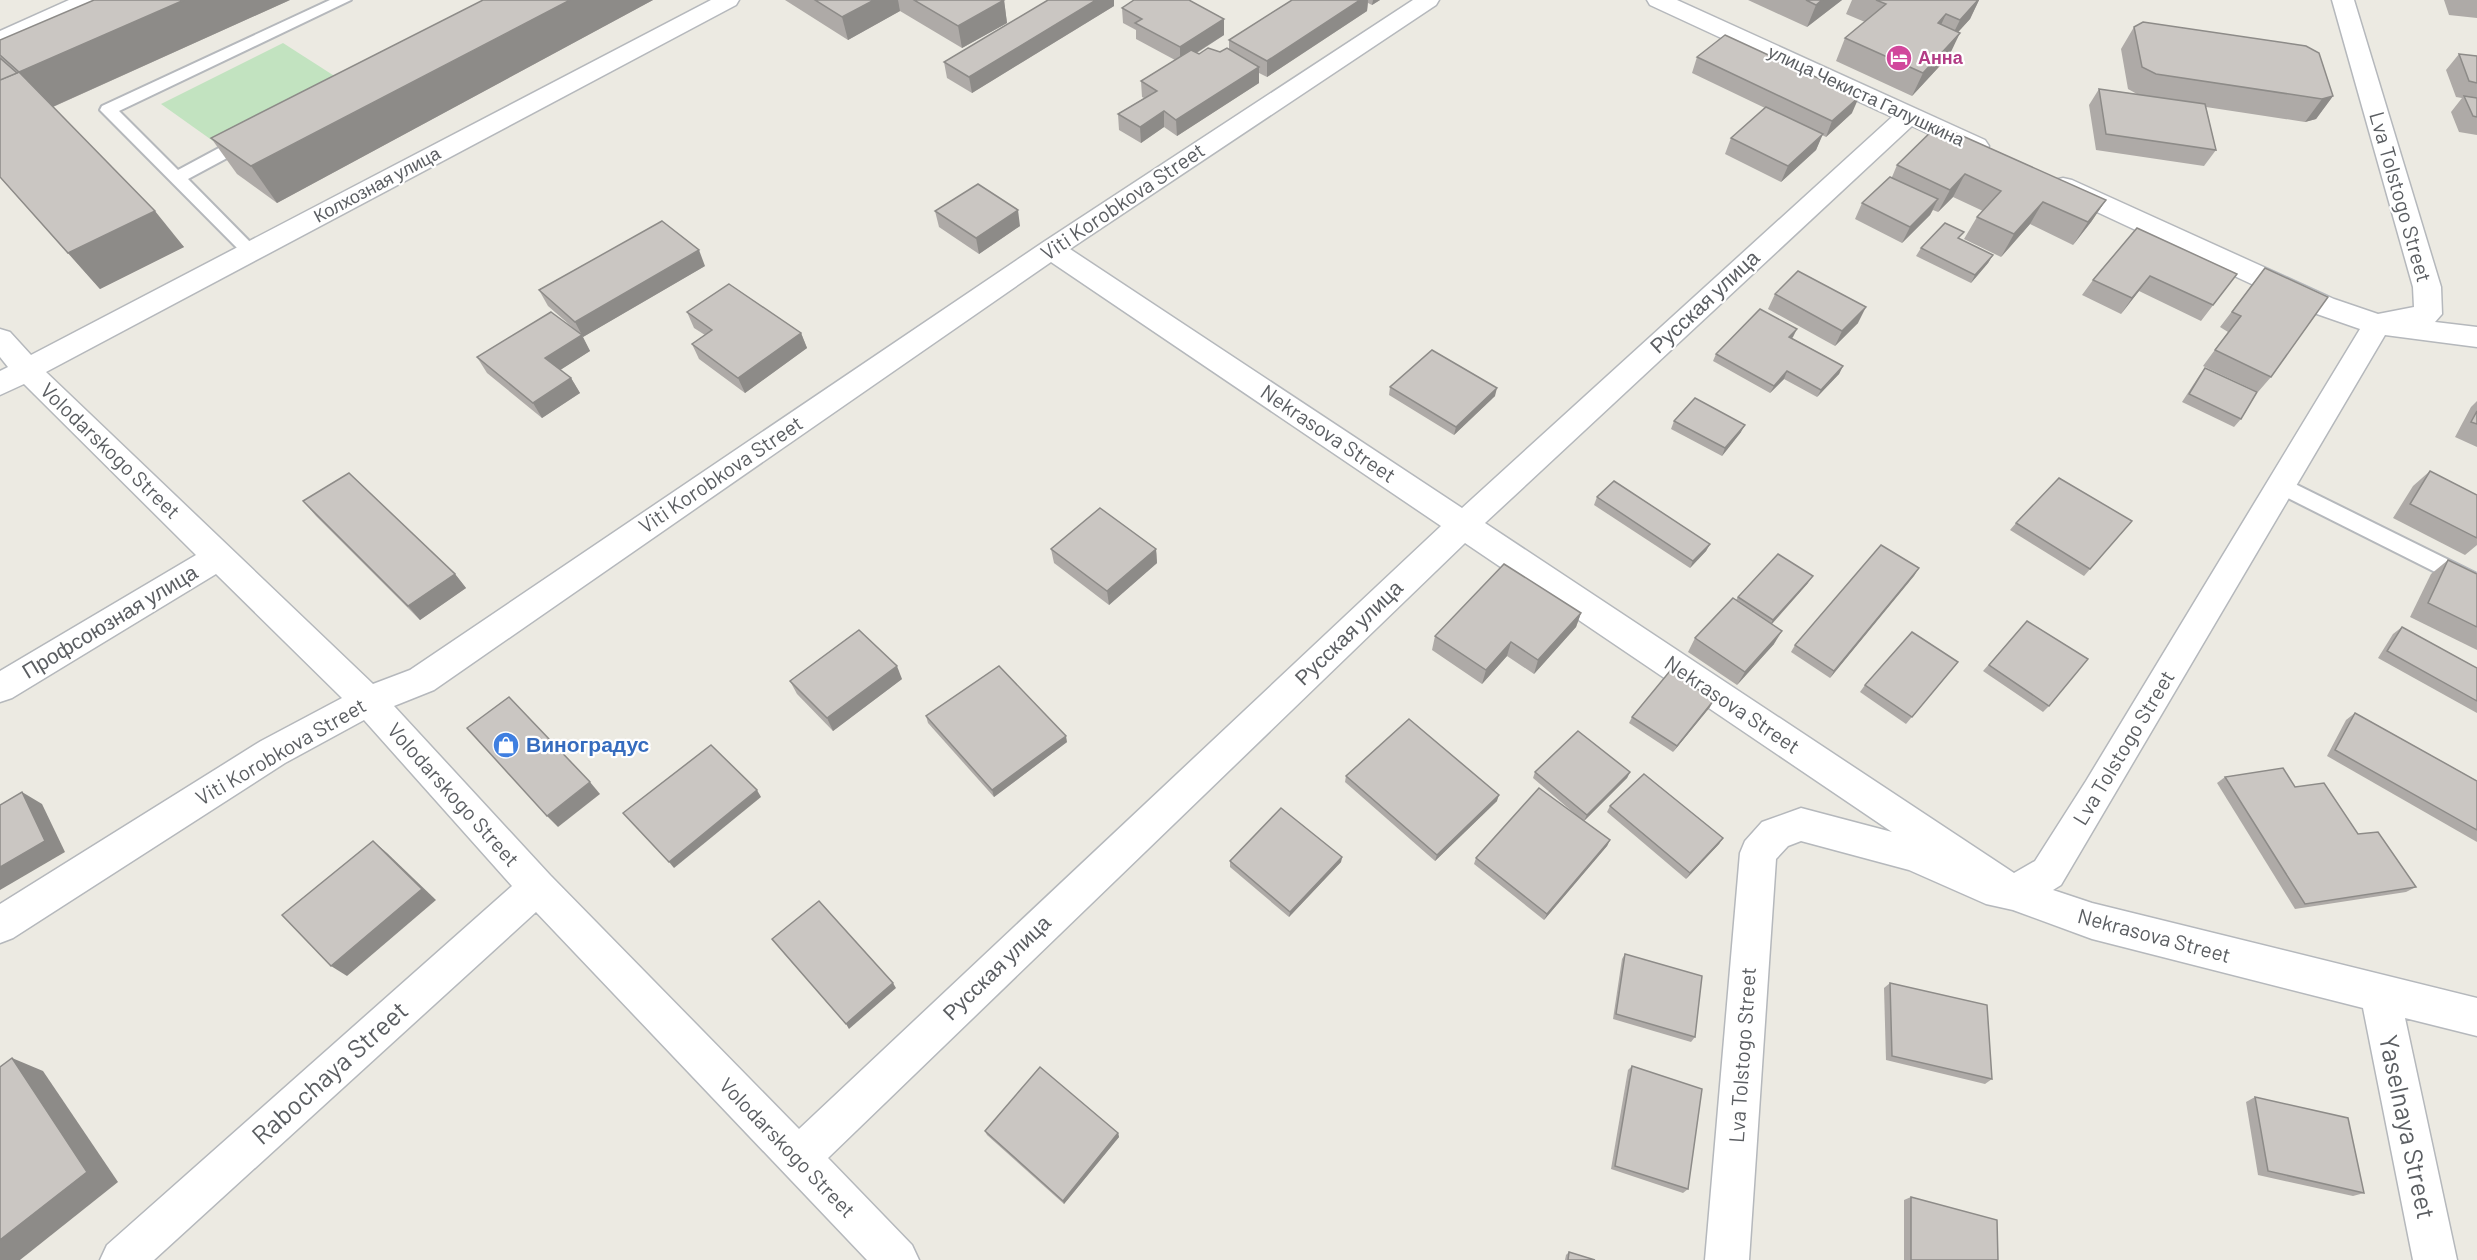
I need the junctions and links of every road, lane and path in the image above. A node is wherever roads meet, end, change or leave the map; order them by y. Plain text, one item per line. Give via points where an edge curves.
1 (88, 0) edge
2 (343, 0) edge
3 (728, 0) edge
4 (1428, 0) edge
5 (1658, 0) edge
6 (2343, 0) edge
7 (0, 40) edge
8 (1909, 115) junction
9 (260, 133) edge
10 (1994, 154) edge
11 (2037, 174) edge
12 (176, 178) junction
13 (1052, 249) junction
14 (251, 252) junction
15 (2377, 324) junction
16 (2477, 337) edge
17 (0, 339) edge
18 (13, 377) edge
19 (2281, 485) junction
20 (1463, 525) junction
21 (219, 557) junction
22 (2477, 584) edge
23 (0, 688) edge
24 (368, 701) junction
25 (537, 887) junction
26 (2013, 893) junction
27 (0, 925) edge
28 (2380, 994) junction
29 (2477, 1017) edge
30 (797, 1159) junction
31 (122, 1260) edge
32 (897, 1260) edge
33 (1727, 1260) edge
34 (2435, 1260) edge

1 - 7 street
2 - 12 lane via 108,110
3 - 14 street, Колхозная улица
4 - 13 street, Viti Korobkova Street
5 - 8 street, улица Чекиста Галушкина
6 - 15 street, Lva Tolstogo Street via 2427,287 2428,314
8 - 10 street, улица Чекиста Галушкина
8 - 20 street, Русская улица
9 - 12 lane
11 - 15 street via 2324,306
12 - 14 lane
13 - 20 street, Nekrasova Street
13 - 24 street, Viti Korobkova Street via 422,680
14 - 18 street, Колхозная улица
15 - 16 street
15 - 19 street, Lva Tolstogo Street
17 - 18 street, Volodarskogo Street
18 - 21 street, Volodarskogo Street
19 - 22 lane
19 - 26 street, Lva Tolstogo Street via 2048,873
20 - 26 street, Nekrasova Street
20 - 30 street, Русская улица
21 - 23 street, Профсоюзная улица
21 - 24 street, Volodarskogo Street
24 - 25 street, Volodarskogo Street
24 - 27 street, Viti Korobkova Street via 273,752
25 - 30 street, Volodarskogo Street
25 - 31 street, Rabochaya Street
26 - 28 street, Nekrasova Street via 2092,921
26 - 33 street, Lva Tolstogo Street via 1986,887 1914,855 1801,824 1774,834 1758,853
28 - 29 street, Nekrasova Street
28 - 34 street, Yaselnaya Street
30 - 32 street, Volodarskogo Street

